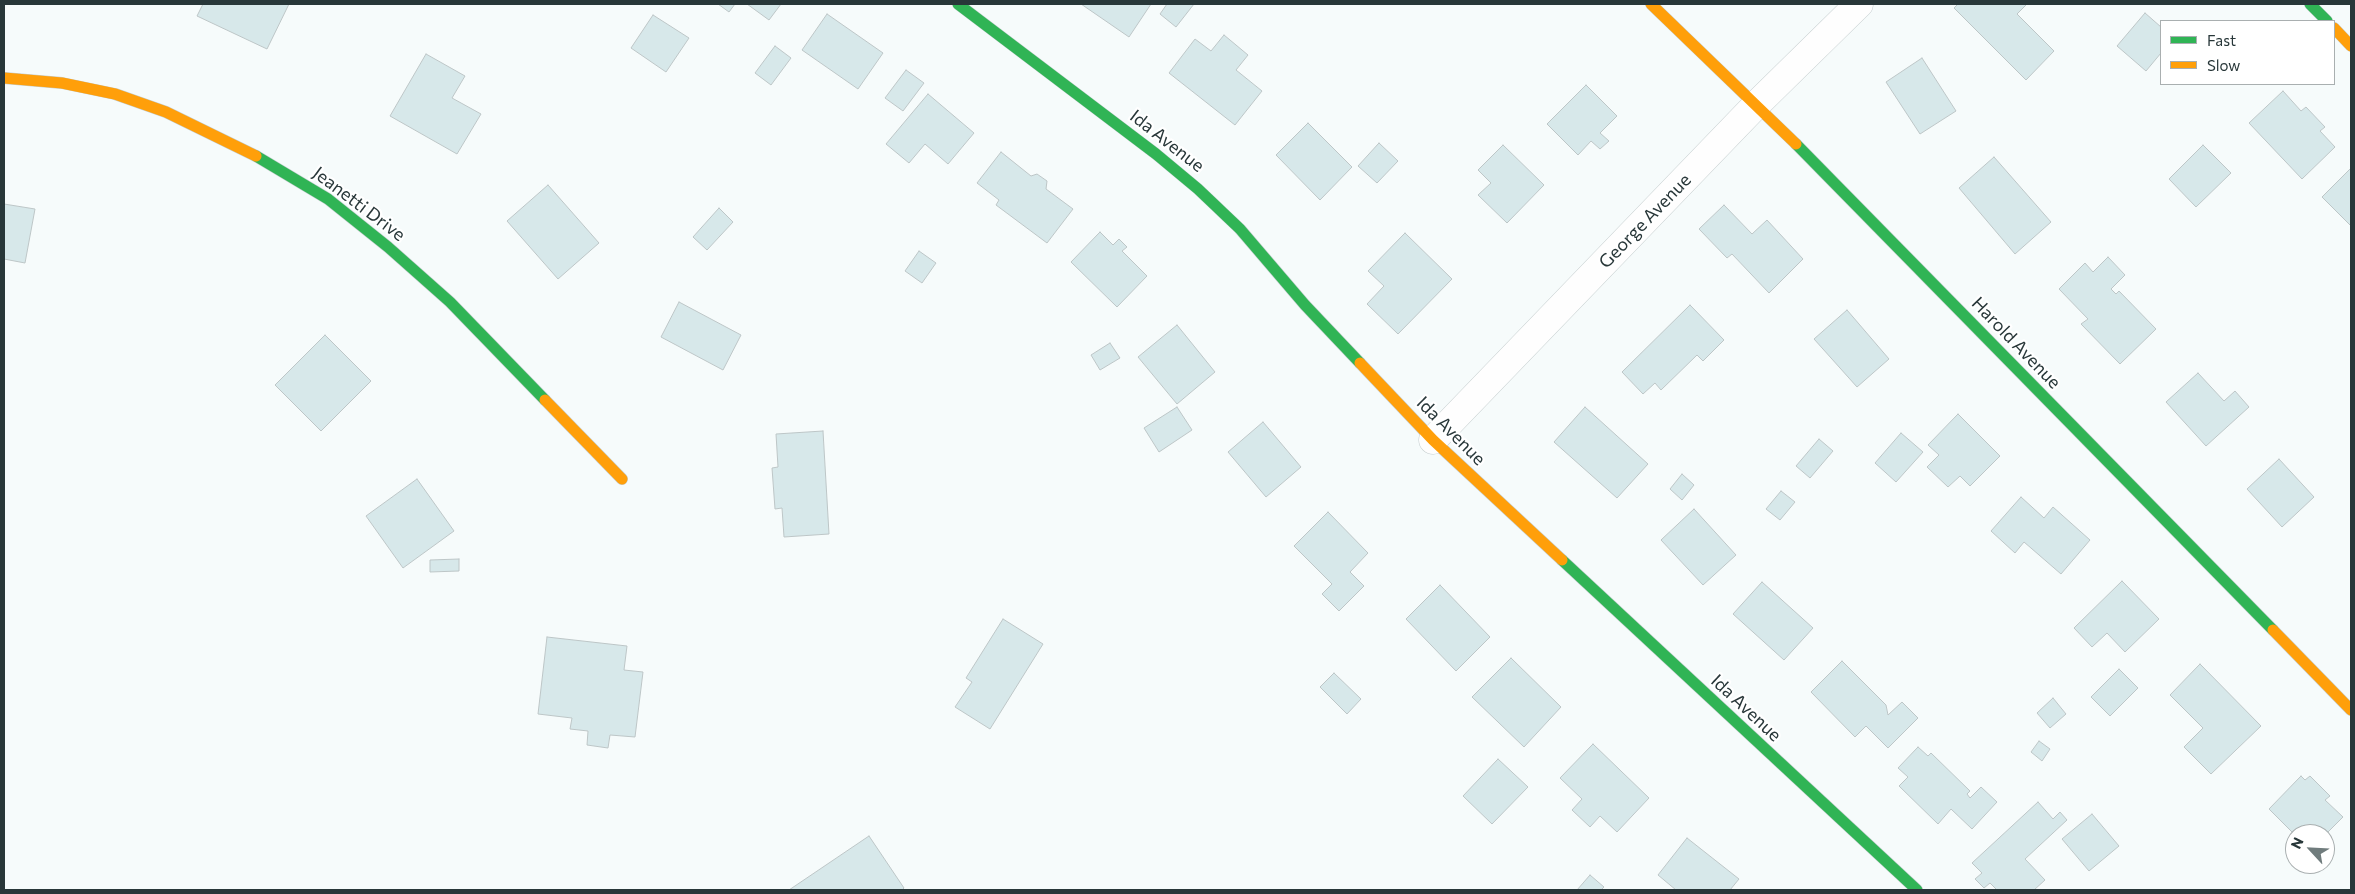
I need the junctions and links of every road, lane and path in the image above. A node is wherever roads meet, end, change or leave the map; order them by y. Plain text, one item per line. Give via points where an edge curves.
1 (958, 4) edge
2 (1652, 4) edge
3 (1859, 4) edge
4 (2310, 4) edge
5 (2326, 20) edge
6 (2335, 29) edge
7 (2351, 46) edge
8 (4, 78) edge
9 (1757, 104) junction
10 (1433, 440) junction
11 (622, 479) dead end
12 (2351, 710) edge
13 (1917, 890) edge

1 - 10 street, Ida Avenue via 1198,189 1240,229 1304,305
2 - 9 street, Harold Avenue
3 - 9 street, George Avenue
4 - 5 street
6 - 7 street
8 - 11 street, Jeanetti Drive via 88,88 166,112 265,160 328,199 450,302
9 - 10 street, George Avenue
9 - 12 street, Harold Avenue
10 - 13 street, Ida Avenue

